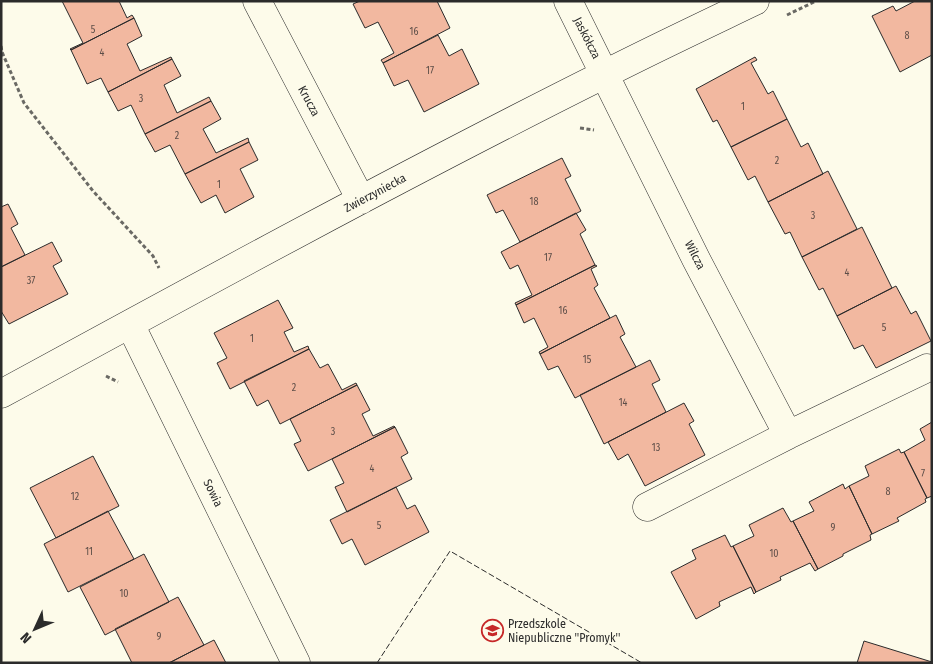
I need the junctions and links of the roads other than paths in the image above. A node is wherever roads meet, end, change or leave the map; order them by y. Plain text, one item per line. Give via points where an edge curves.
1 (257, 1) edge
2 (568, 1) edge
3 (755, 1) edge
4 (605, 74) junction
5 (361, 200) junction
6 (130, 324) junction
7 (927, 368) dead end
8 (1, 394) edge
9 (788, 435) junction
10 (647, 507) dead end
11 (296, 663) edge

1 - 5 street, Krucza
2 - 4 street, Jaskółcza
3 - 4 street, Zwierzyniecka
4 - 5 street, Zwierzyniecka
4 - 9 street, Wilcza
5 - 6 street, Zwierzyniecka
6 - 8 street, Zwierzyniecka
6 - 11 street, Sowia
7 - 9 street
9 - 10 street

